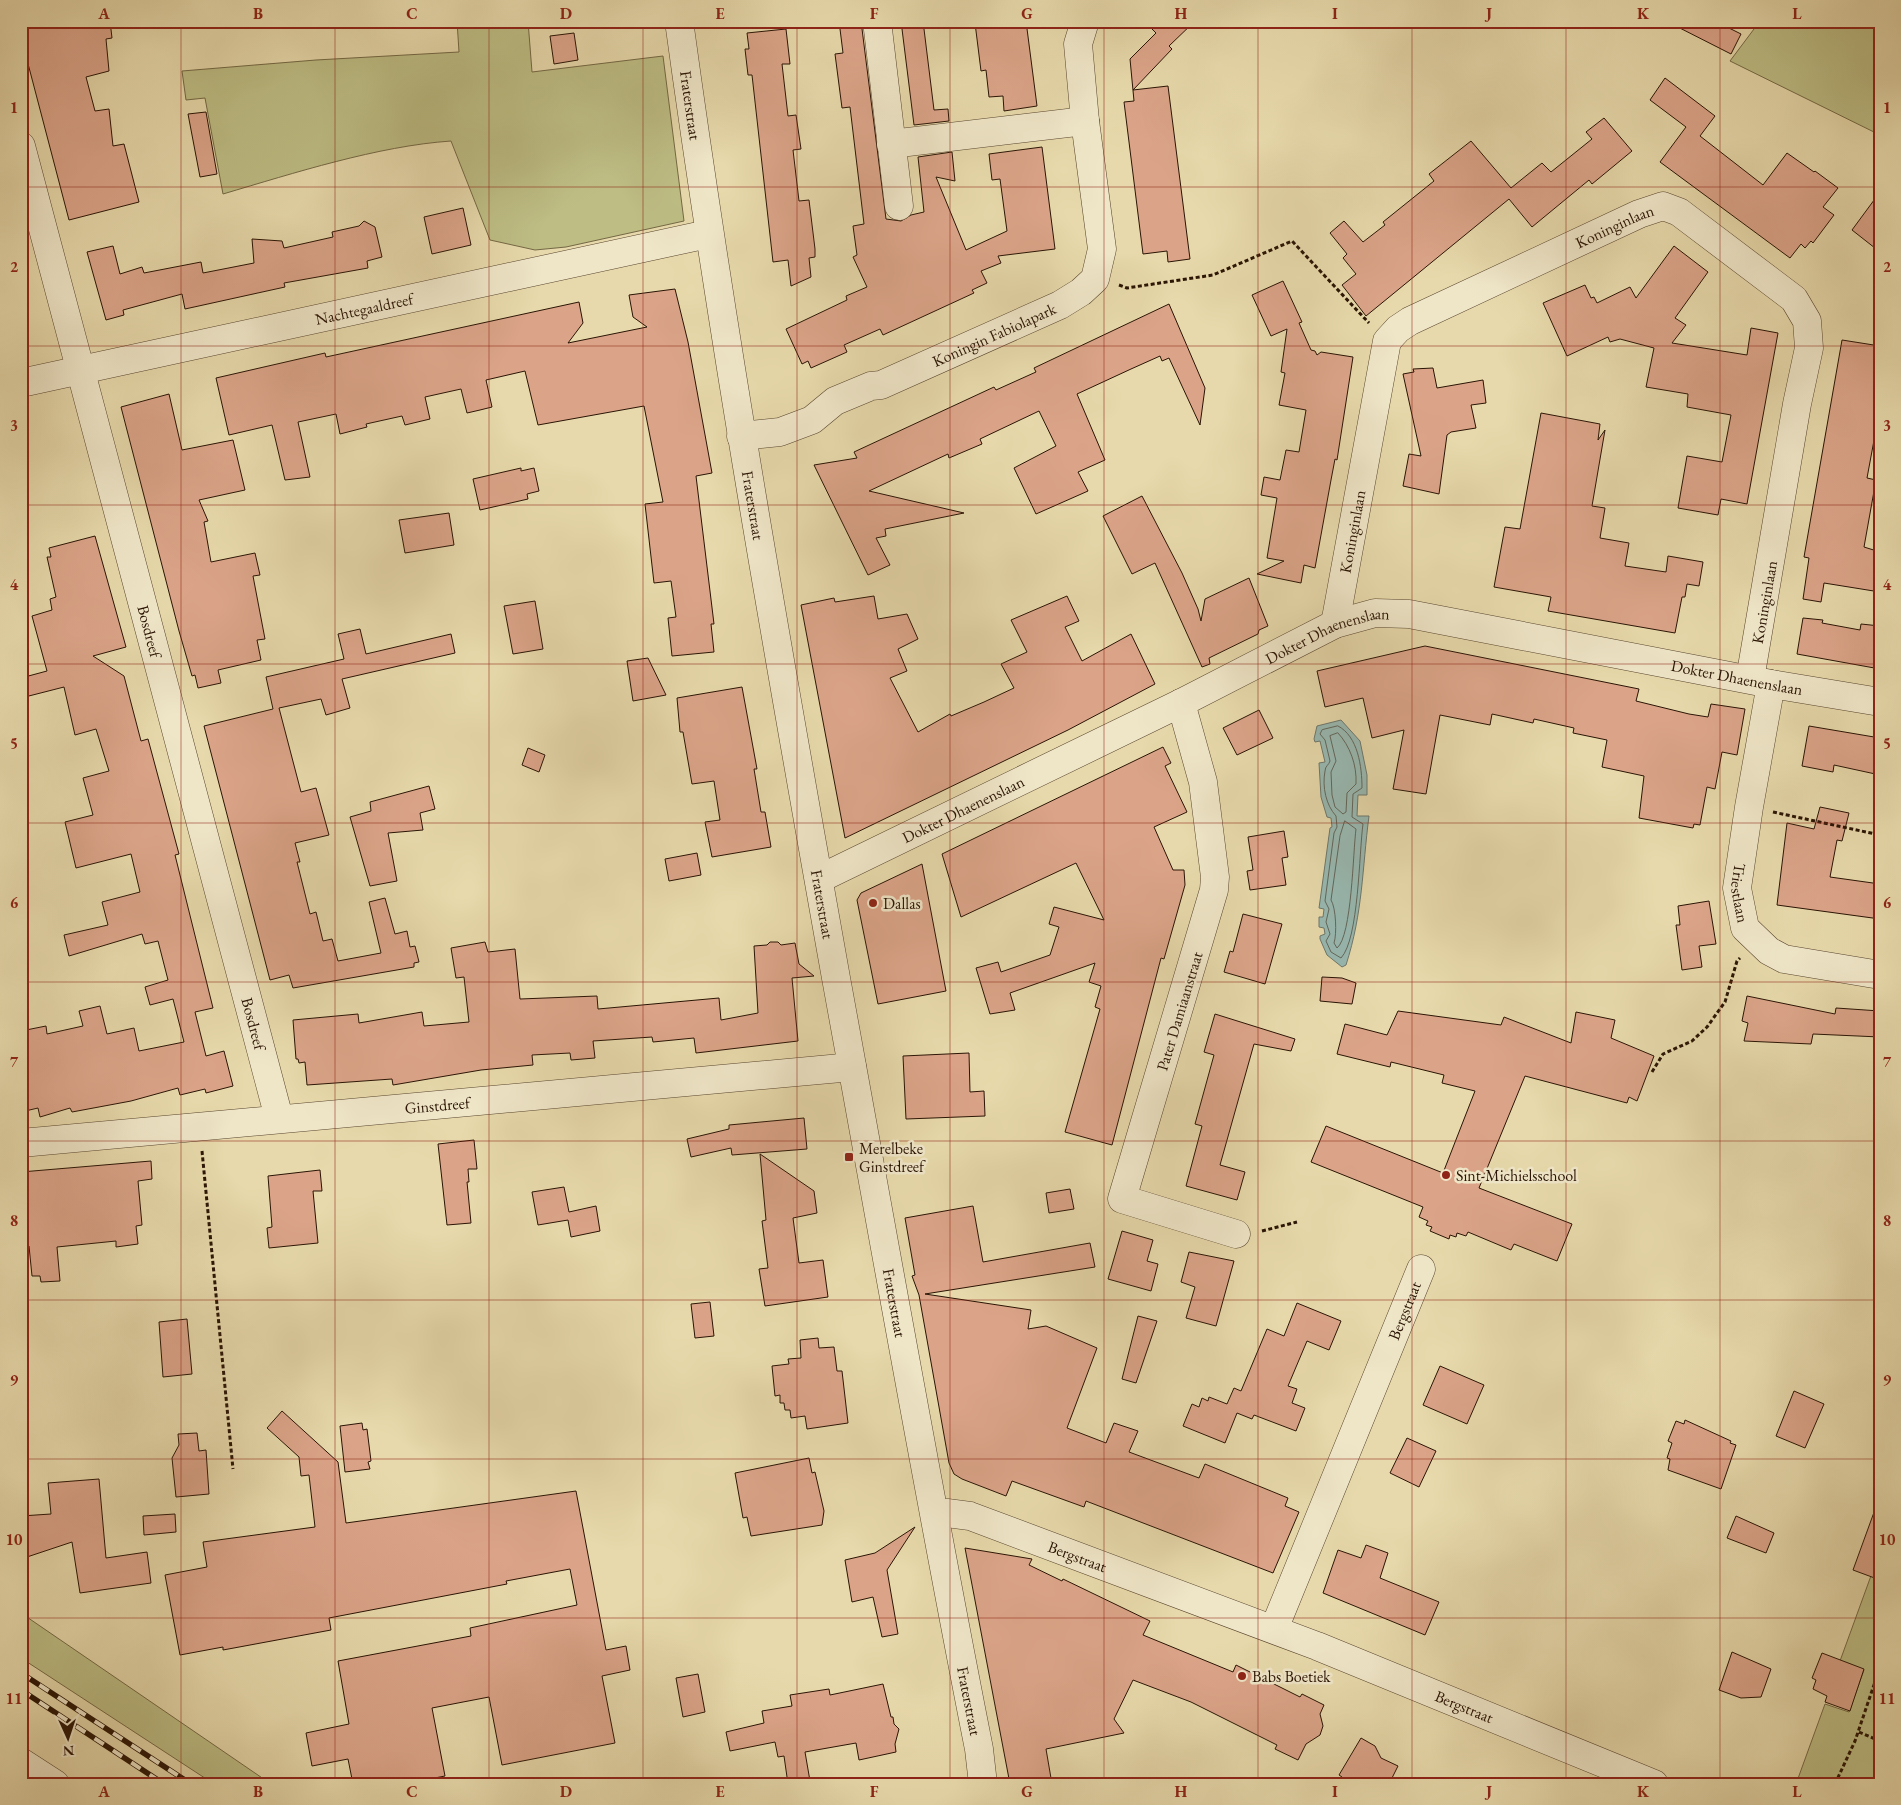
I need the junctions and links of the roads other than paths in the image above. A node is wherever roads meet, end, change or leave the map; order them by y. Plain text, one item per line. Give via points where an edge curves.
1 (679, 21) edge
2 (877, 21) edge
3 (1085, 21) edge
4 (1085, 121) junction
5 (892, 144) junction
6 (21, 146) edge
7 (899, 206) dead end
8 (708, 234) junction
9 (81, 370) junction
10 (21, 383) edge
11 (741, 436) junction
12 (1335, 624) junction
13 (1761, 682) junction
14 (1880, 702) edge
15 (1181, 703) junction
16 (819, 879) junction
17 (1880, 975) edge
18 (852, 1067) junction
19 (279, 1118) junction
20 (21, 1143) edge
21 (1236, 1234) road end
22 (1421, 1269) dead end
23 (935, 1514) junction
24 (1274, 1629) junction
25 (21, 1762) edge
26 (55, 1784) edge
27 (983, 1784) edge
28 (1654, 1784) edge

1 - 8 street, Fraterstraat
2 - 5 street
3 - 4 street via 1078,44
4 - 5 street
4 - 11 street, Koningin Fabiolapark via 1102,249 1095,279 1081,292 1060,305 881,385 835,401 812,420 780,432
5 - 7 street
6 - 9 street, Bosdreef
8 - 9 street, Nachtegaaldreef
8 - 11 street, Fraterstraat
9 - 10 street, Nachtegaaldreef
9 - 19 street, Bosdreef
11 - 16 street, Fraterstraat
12 - 13 street, Dokter Dhaenenslaan via 1375,613 1410,614
12 - 13 street, Koninginlaan via 1387,341 1398,328 1410,321 1639,214 1663,206 1679,212 1794,298 1807,321 1809,348 1797,404
12 - 15 street, Dokter Dhaenenslaan
13 - 14 street, Dokter Dhaenenslaan
13 - 17 street, Triestlaan via 1749,807 1737,888 1745,928 1768,951 1784,959
15 - 16 street, Dokter Dhaenenslaan
15 - 21 street, Pater Damiaanstraat via 1202,782 1214,890 1122,1199
16 - 18 street, Fraterstraat
18 - 19 street, Ginstdreef
18 - 23 street, Fraterstraat
19 - 20 street, Ginstdreef
22 - 24 street, Bergstraat
23 - 24 street, Bergstraat via 970,1516 992,1523
23 - 27 street, Fraterstraat
24 - 28 street, Bergstraat
25 - 26 street

